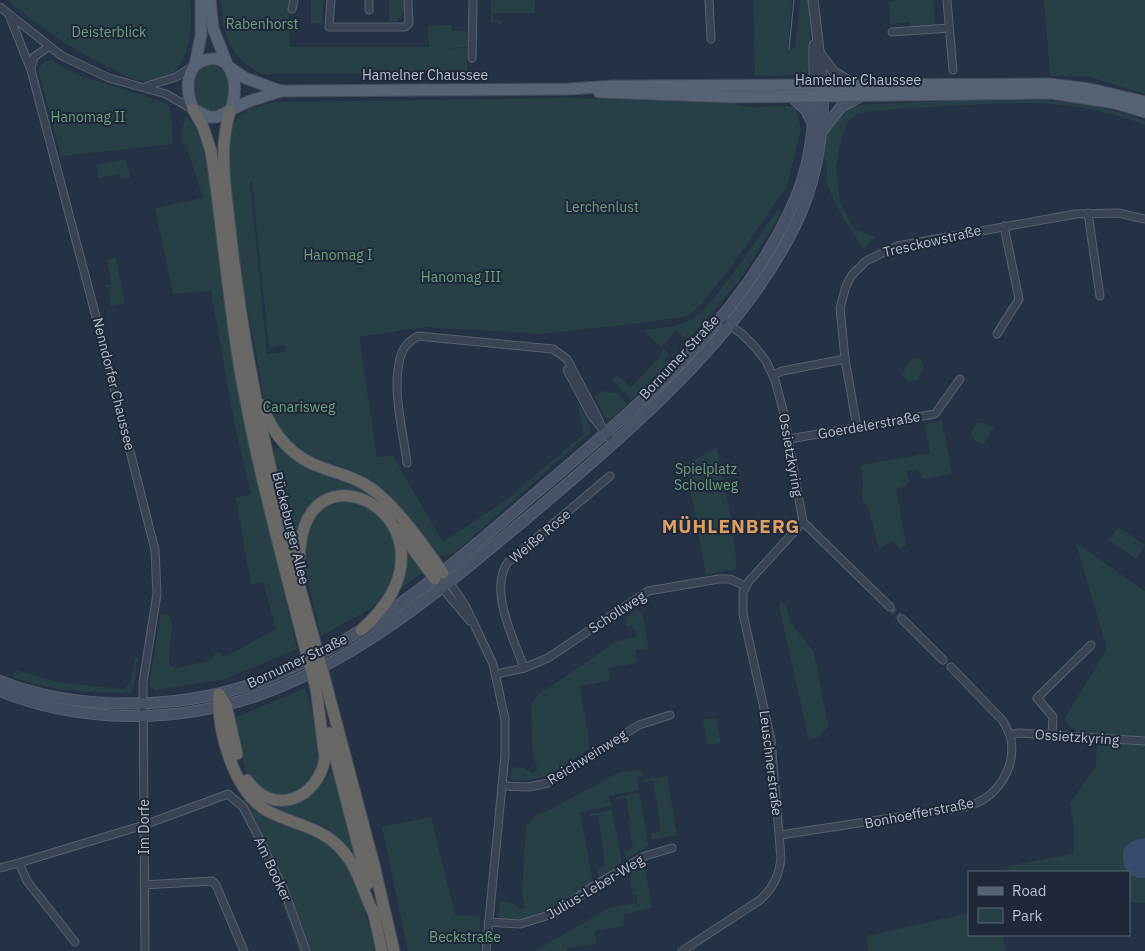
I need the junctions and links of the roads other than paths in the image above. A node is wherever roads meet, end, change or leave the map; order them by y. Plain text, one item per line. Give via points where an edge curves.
1 (201, 0) edge
2 (210, 0) edge
3 (294, 0) edge
4 (331, 0) edge
5 (369, 0) edge
6 (408, 0) edge
7 (474, 0) edge
8 (709, 0) edge
9 (813, 0) edge
10 (947, 0) edge
11 (0, 7) edge
12 (292, 9) dead end
13 (369, 10) dead end
14 (9, 15) junction
15 (816, 27) junction
16 (949, 28) junction
17 (892, 32) dead end
18 (711, 39) dead end
19 (48, 46) junction
20 (819, 53) junction
21 (472, 58) dead end
22 (195, 65) junction
23 (227, 65) junction
24 (31, 70) junction
25 (953, 70) dead end
26 (855, 84) junction
27 (144, 87) junction
28 (569, 89) junction
29 (818, 90) junction
30 (280, 91) junction
31 (791, 96) junction
32 (861, 96) junction
33 (1145, 102) edge
34 (193, 109) junction
35 (230, 111) junction
36 (1145, 112) edge
37 (817, 128) junction
38 (1088, 213) junction
39 (1145, 219) edge
40 (1004, 226) junction
41 (1100, 296) dead end
42 (238, 300) junction
43 (724, 322) junction
44 (997, 334) dead end
45 (845, 359) junction
46 (773, 375) junction
47 (960, 378) dead end
48 (857, 427) junction
49 (604, 431) junction
50 (789, 439) junction
51 (614, 443) junction
52 (407, 463) dead end
53 (610, 476) dead end
54 (385, 512) junction
55 (803, 522) junction
56 (443, 581) junction
57 (745, 586) junction
58 (890, 608) tunnel mouth
59 (902, 619) tunnel mouth
60 (361, 630) junction
61 (307, 634) junction
62 (1091, 645) dead end
63 (943, 660) dead end
64 (951, 667) dead end
65 (524, 668) junction
66 (497, 674) junction
67 (0, 681) edge
68 (321, 686) junction
69 (0, 691) edge
70 (219, 694) junction
71 (143, 703) junction
72 (222, 706) junction
73 (670, 715) dead end
74 (143, 716) junction
75 (1010, 735) junction
76 (1052, 735) junction
77 (1145, 741) edge
78 (502, 786) junction
79 (144, 825) junction
80 (780, 835) junction
81 (672, 848) dead end
82 (19, 862) junction
83 (0, 868) edge
84 (144, 885) junction
85 (374, 916) junction
86 (488, 922) junction
87 (75, 942) dead end
88 (145, 951) edge
89 (244, 951) edge
90 (306, 951) edge
91 (382, 951) edge
92 (394, 951) edge
93 (486, 951) edge
94 (682, 951) edge

1 - 22 main road via 201,35
2 - 23 main road via 213,28
3 - 12 street
4 - 6 street via 329,27 404,26 408,23
5 - 13 street
7 - 21 street
8 - 18 street
9 - 15 street
10 - 16 street
11 - 14 street
14 - 19 street
14 - 24 street, Nenndorfer Chaussee
15 - 20 street
15 - 29 street
16 - 17 street
16 - 25 street
19 - 24 street via 34,57
19 - 27 street via 102,76
20 - 26 street via 834,72
20 - 29 street
22 - 23 main road via 210,59
22 - 27 street via 176,77
22 - 34 main road via 188,82
23 - 30 main road, Hamelner Chaussee via 245,78
23 - 35 main road via 234,78 236,93
24 - 71 street, Nenndorfer Chaussee via 155,550 157,594 146,658
26 - 29 main road, Hamelner Chaussee
26 - 33 main road, Hamelner Chaussee via 1049,84 1090,89
27 - 34 street via 166,94
28 - 29 main road, Hamelner Chaussee via 614,86
28 - 30 main road, Hamelner Chaussee
28 - 31 main road, Hamelner Chaussee via 666,96
29 - 31 main road, Hamelner Chaussee
29 - 32 main road, Hamelner Chaussee
29 - 37 main road, Bornumer Straße
30 - 35 main road, Hamelner Chaussee
31 - 37 main road via 806,110
32 - 36 main road, Hamelner Chaussee via 1051,93 1115,103
32 - 37 main road via 840,107
34 - 35 main road via 210,117
34 - 61 highway, Bückeburger Allee via 211,151 235,334 264,483
35 - 42 highway, Bückeburger Allee via 223,154
37 - 43 main road, Bornumer Straße via 811,183 796,224 771,269
38 - 39 street, Tresckowstraße via 1118,213
38 - 40 street, Tresckowstraße
38 - 41 street
40 - 44 street via 1019,299
40 - 45 street, Tresckowstraße via 897,246 862,263 846,286 840,308
42 - 56 highway via 249,327 261,401 276,435 309,463 356,479 379,494
42 - 61 highway, Bückeburger Allee via 274,488
43 - 46 street, Ossietzkyring via 755,347
43 - 49 main road, Bornumer Straße
43 - 51 main road, Bornumer Straße via 687,372
45 - 46 street
45 - 48 street, Tresckowstraße
46 - 50 street, Ossietzkyring
47 - 48 street, Goerdelerstraße via 935,414
48 - 50 street, Goerdelerstraße
49 - 51 street
49 - 52 street via 587,408 561,356 553,349 427,335 410,340 403,350 398,386
49 - 56 main road, Bornumer Straße
50 - 55 street, Ossietzkyring
51 - 56 main road, Bornumer Straße
53 - 65 street, Weiße Rose via 503,569 500,581 503,606
54 - 56 highway
54 - 60 highway via 398,539 400,572 388,602
54 - 61 highway via 366,499 347,496 328,500 308,517 300,535 299,555
55 - 57 street
55 - 58 street
56 - 60 main road, Bornumer Straße
56 - 66 street via 475,625
56 - 72 main road, Bornumer Straße via 346,655 284,685
57 - 65 street, Schollweg via 719,578 648,590 548,658
57 - 80 street, Leuschnerstraße via 743,614 771,740
59 - 63 street
60 - 70 main road, Bornumer Straße via 279,674
61 - 68 highway, Bückeburger Allee, bridge
62 - 76 street via 1037,698 1054,718
64 - 75 street via 1003,721
65 - 66 street, Schollweg
66 - 78 street via 505,727
67 - 71 main road, Bornumer Straße via 61,698
68 - 72 highway via 324,769 312,788 293,799 266,797 249,783 239,764
68 - 85 highway, Bückeburger Allee
68 - 92 highway, Bückeburger Allee via 374,865
69 - 74 main road, Bornumer Straße via 52,708
70 - 71 main road, Bornumer Straße
70 - 72 highway
71 - 74 street, Im Dorfe
72 - 74 main road, Bornumer Straße
72 - 85 highway via 234,769 249,795 266,810 309,826 335,843 353,865
73 - 78 street, Reichweinweg via 639,724 548,782 530,787
74 - 79 street, Im Dorfe
75 - 76 street, Ossietzkyring
75 - 80 street, Bonhoefferstraße via 1010,767 998,786 980,802
76 - 77 street, Ossietzkyring
78 - 86 street
79 - 82 street
79 - 84 street, Im Dorfe
79 - 90 street, Am Booker via 228,794 243,807 257,834 284,890
80 - 94 street, Leuschnerstraße via 778,876 768,892
81 - 86 street, Julius-Leber-Weg via 645,856 547,917 520,924
82 - 83 street
82 - 87 street via 27,880
84 - 88 street, Im Dorfe
84 - 89 street via 212,881
85 - 91 highway, Bückeburger Allee
86 - 93 street

